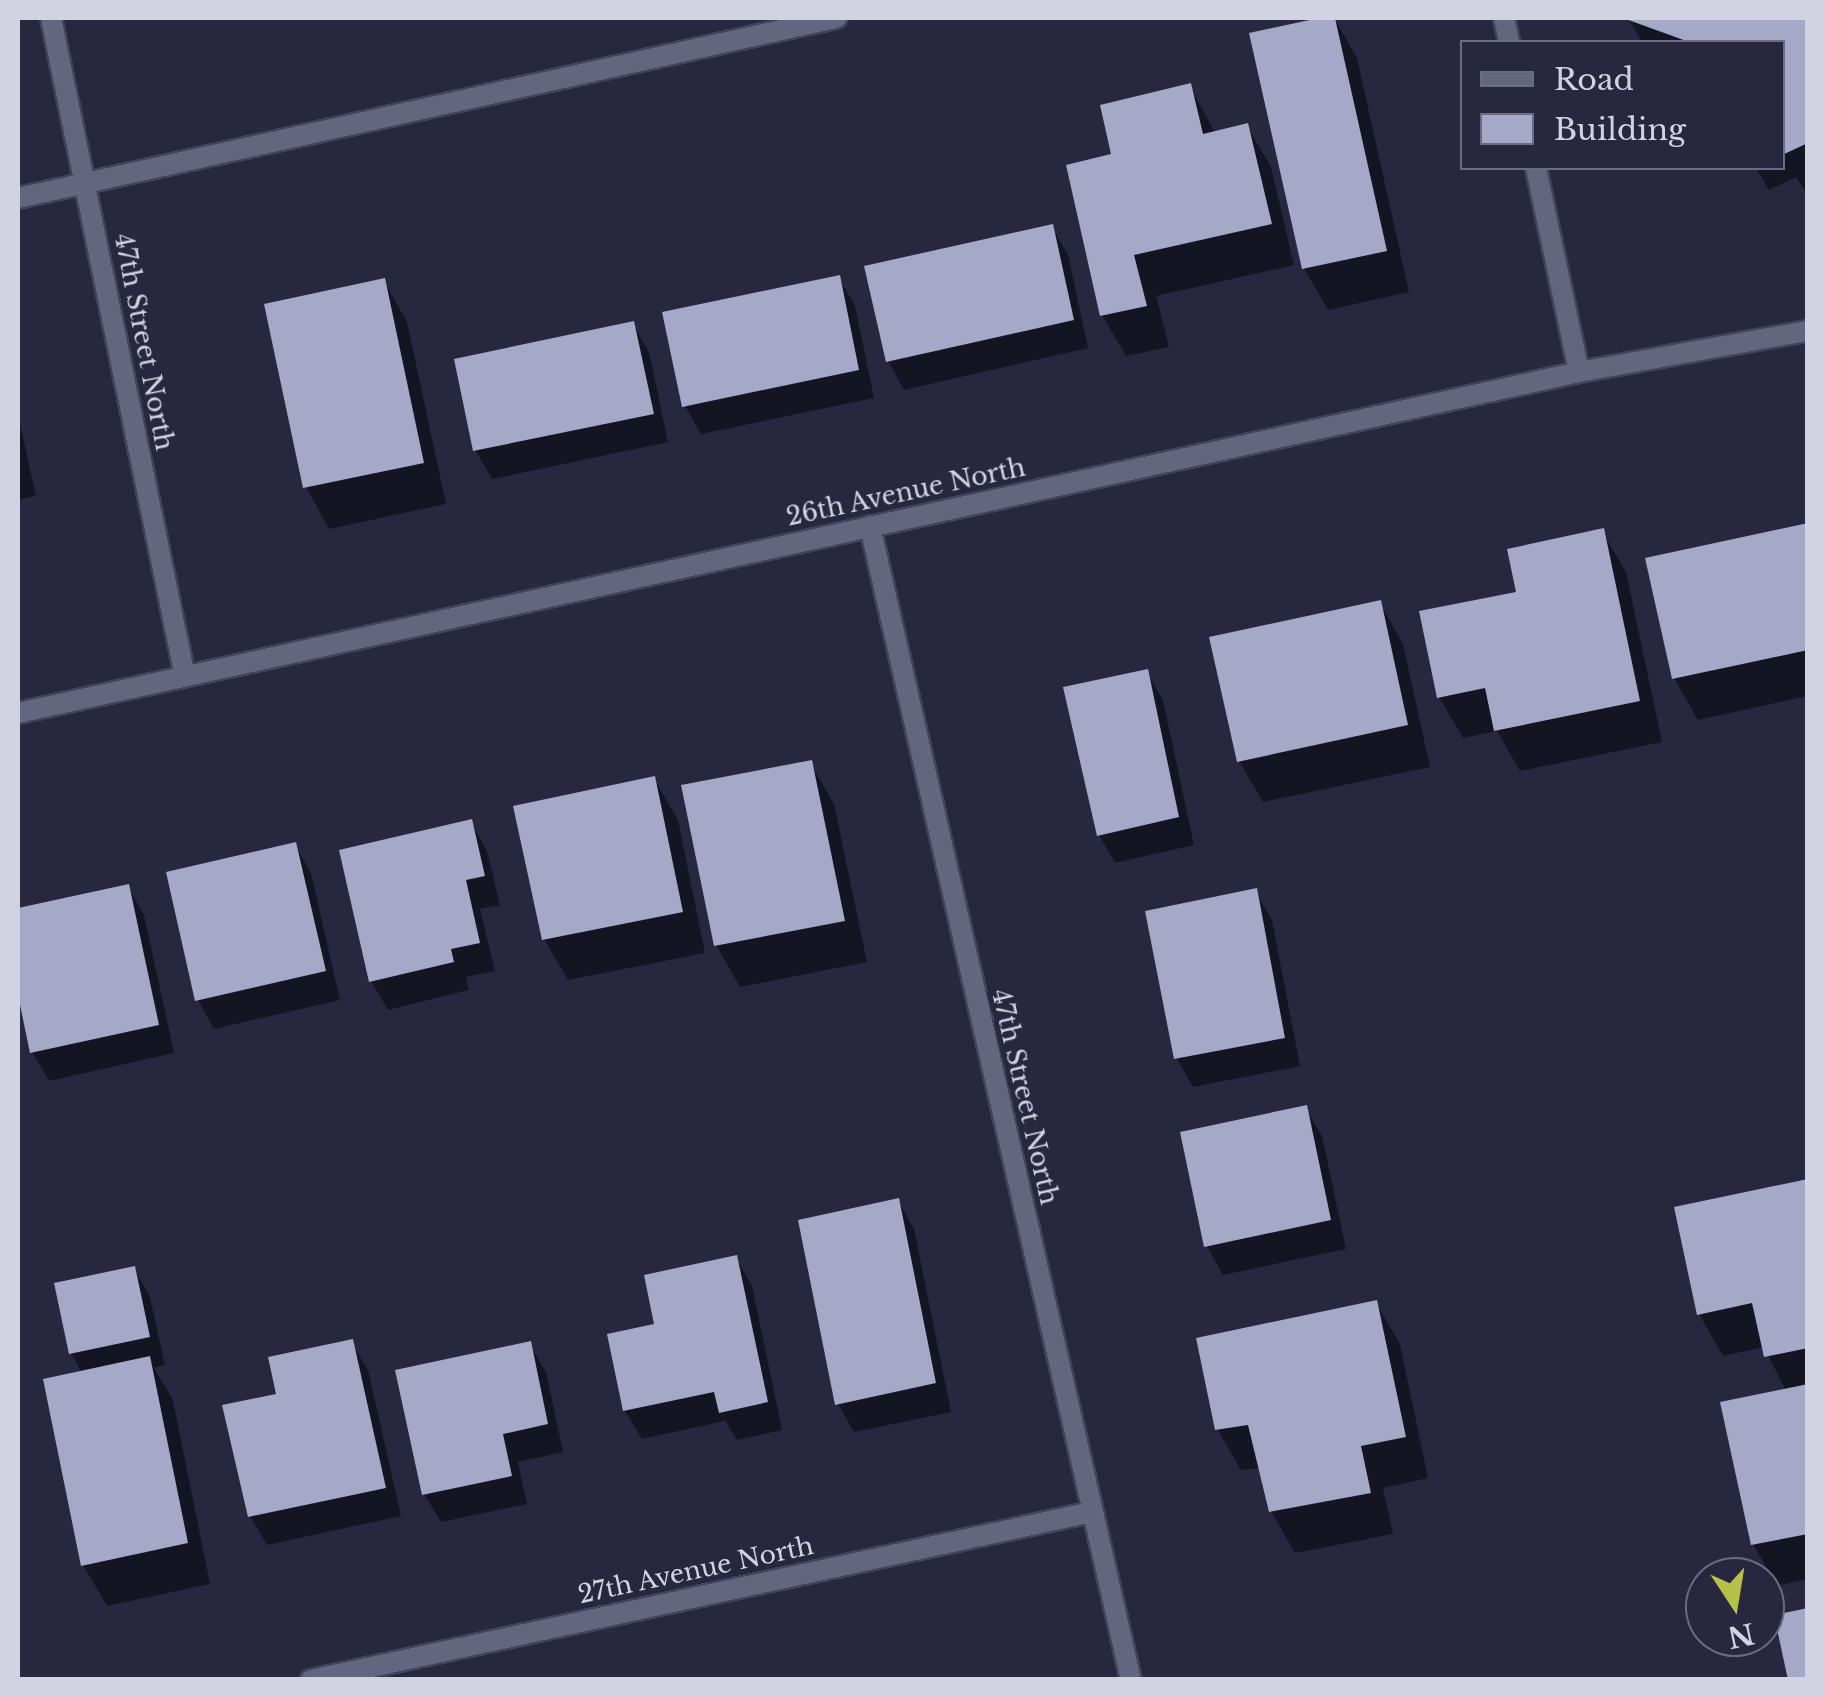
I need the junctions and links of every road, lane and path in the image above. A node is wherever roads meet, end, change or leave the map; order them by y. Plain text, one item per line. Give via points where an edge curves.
1 (50, 18) edge
2 (836, 18) edge
3 (1536, 170) edge
4 (85, 183) junction
5 (18, 198) edge
6 (1808, 330) edge
7 (1579, 372) junction
8 (870, 526) junction
9 (185, 677) junction
10 (18, 713) edge
11 (1092, 1512) junction
12 (311, 1680) edge
13 (1131, 1680) edge

1 - 4 street, 47th Street North
2 - 4 street
3 - 7 street
4 - 5 street
4 - 9 street, 47th Street North
6 - 7 street, 26th Avenue North
7 - 8 street, 26th Avenue North
8 - 9 street, 26th Avenue North
8 - 11 street, 47th Street North
9 - 10 street, 26th Avenue North
11 - 12 street, 27th Avenue North
11 - 13 street, 47th Street North

